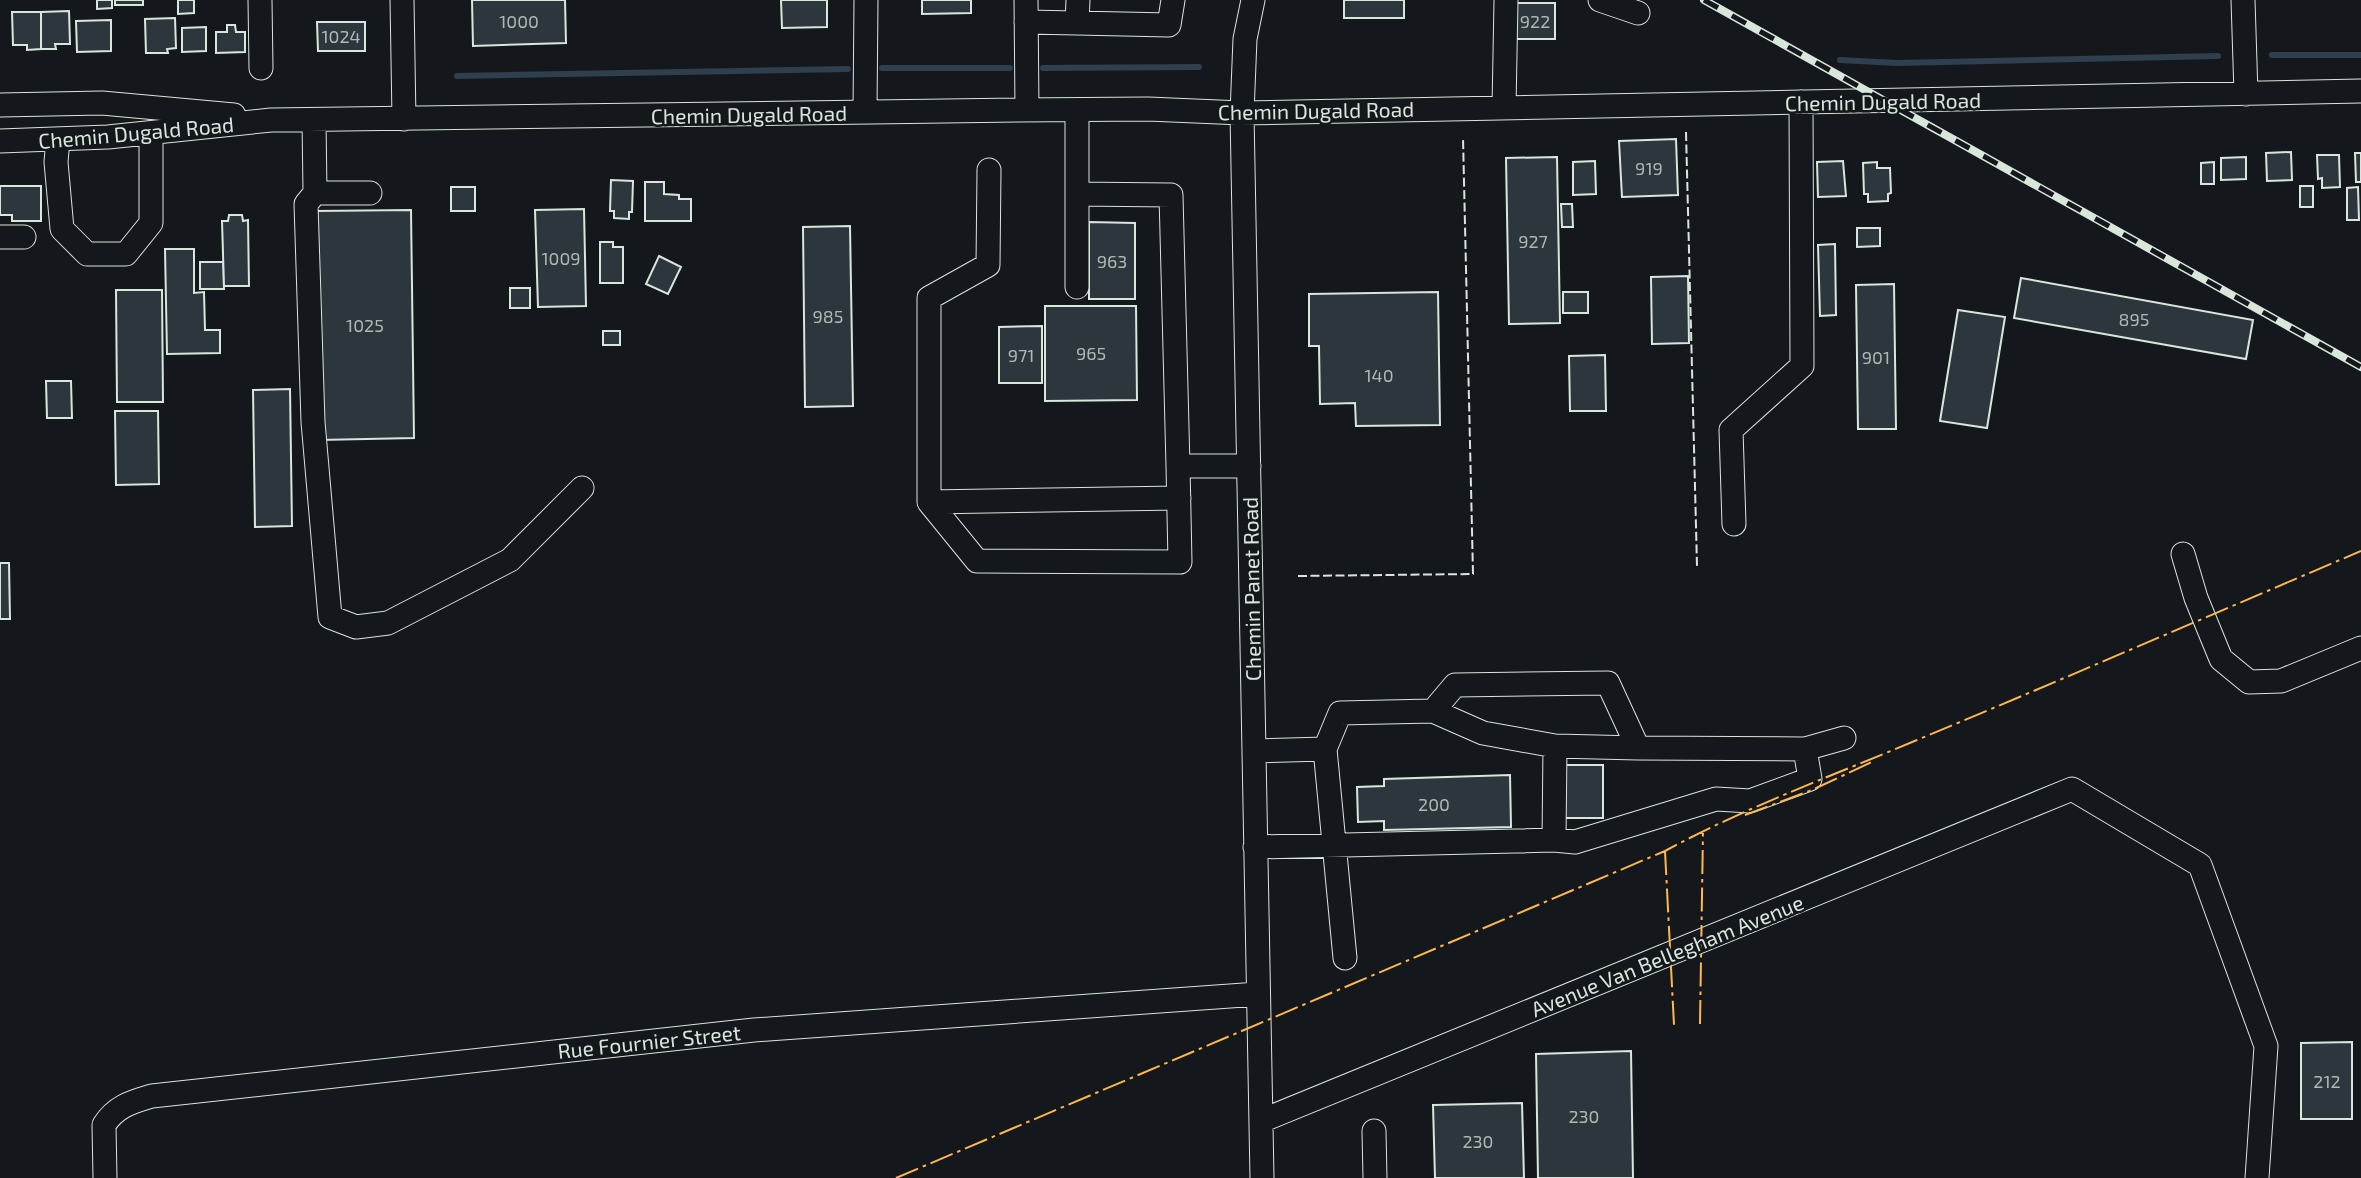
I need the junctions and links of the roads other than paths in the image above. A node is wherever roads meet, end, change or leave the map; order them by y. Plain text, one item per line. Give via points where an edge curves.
1 (260, 0) edge
2 (402, 0) edge
3 (866, 0) edge
4 (1078, 0) edge
5 (1173, 0) edge
6 (1254, 0) edge
7 (1506, 0) edge
8 (1600, 0) edge
9 (2243, 0) edge
10 (1026, 11) edge
11 (1638, 13) dead end
12 (1077, 23) junction
13 (261, 68) dead end
14 (2361, 91) edge
15 (2246, 94) junction
16 (1801, 102) junction
17 (0, 105) edge
18 (1504, 108) junction
19 (1027, 110) junction
20 (1077, 110) junction
21 (865, 112) junction
22 (1242, 113) junction
23 (404, 119) junction
24 (271, 120) junction
25 (314, 120) junction
26 (151, 133) junction
27 (58, 139) junction
28 (0, 141) edge
29 (989, 170) dead end
30 (315, 193) junction
31 (370, 193) dead end
32 (1077, 194) junction
33 (0, 237) edge
34 (24, 237) dead end
35 (1077, 287) dead end
36 (1178, 466) junction
37 (1249, 466) junction
38 (582, 488) dead end
39 (1178, 498) junction
40 (929, 502) junction
41 (1734, 524) dead end
42 (2183, 554) dead end
43 (2361, 648) edge
44 (1433, 711) junction
45 (1844, 738) dead end
46 (1555, 746) junction
47 (1638, 748) junction
48 (1325, 749) junction
49 (1804, 749) junction
50 (1254, 751) junction
51 (1554, 840) junction
52 (1335, 845) junction
53 (1255, 847) junction
54 (1345, 958) dead end
55 (1258, 994) junction
56 (1261, 1121) junction
57 (1374, 1131) dead end
58 (106, 1178) edge
59 (1262, 1178) edge
60 (1375, 1178) edge
61 (2257, 1178) edge

1 - 13 street
2 - 23 street
3 - 21 street
4 - 12 street
5 - 12 street via 1169,25
6 - 22 street, Chemin Panet Road via 1245,39
7 - 18 street
8 - 11 street
9 - 15 street
10 - 12 street
10 - 19 street
14 - 15 street, Chemin Dugald Road
15 - 16 street, Chemin Dugald Road
16 - 18 street, Chemin Dugald Road
16 - 41 street via 1802,366 1731,430
17 - 24 street, Chemin Dugald Road via 102,103
18 - 22 street, Chemin Dugald Road
19 - 20 street, Chemin Dugald Road
19 - 21 street, Chemin Dugald Road
20 - 22 street, Chemin Dugald Road
20 - 32 street
21 - 23 street, Chemin Dugald Road
22 - 37 street, Chemin Panet Road
23 - 25 street, Chemin Dugald Road
24 - 25 street, Chemin Dugald Road
24 - 26 street, Chemin Dugald Road
25 - 30 street
26 - 27 street, Chemin Dugald Road
26 - 27 street via 151,223 126,254 87,254 62,229
27 - 28 street, Chemin Dugald Road
29 - 40 street via 988,265 929,298
30 - 31 street
30 - 38 street via 306,204 313,409 330,617 355,627 388,624 510,560
32 - 35 street
32 - 36 street via 1171,195
33 - 34 street
36 - 37 street
36 - 39 street
37 - 50 street, Chemin Panet Road
39 - 40 street
39 - 40 street via 1180,562 978,561
42 - 43 street via 2221,659 2249,682 2281,681
44 - 46 street via 1483,733
44 - 47 street via 1455,685 1608,683
44 - 48 street via 1340,713
45 - 49 street
46 - 47 street
46 - 51 street
47 - 49 street
48 - 50 street
48 - 52 street
49 - 51 street via 1810,779 1786,788 1750,801 1716,799 1575,842
50 - 53 street, Chemin Panet Road
51 - 52 street
52 - 53 street
52 - 54 street
53 - 55 street, Chemin Panet Road
55 - 56 street, Chemin Panet Road
55 - 58 street, Rue Fournier Street via 754,1030 152,1096 128,1103 104,1125
56 - 59 street, Chemin Panet Road
56 - 61 street, Avenue Van Bellegham Avenue via 2072,789 2200,865 2266,1046
57 - 60 street

